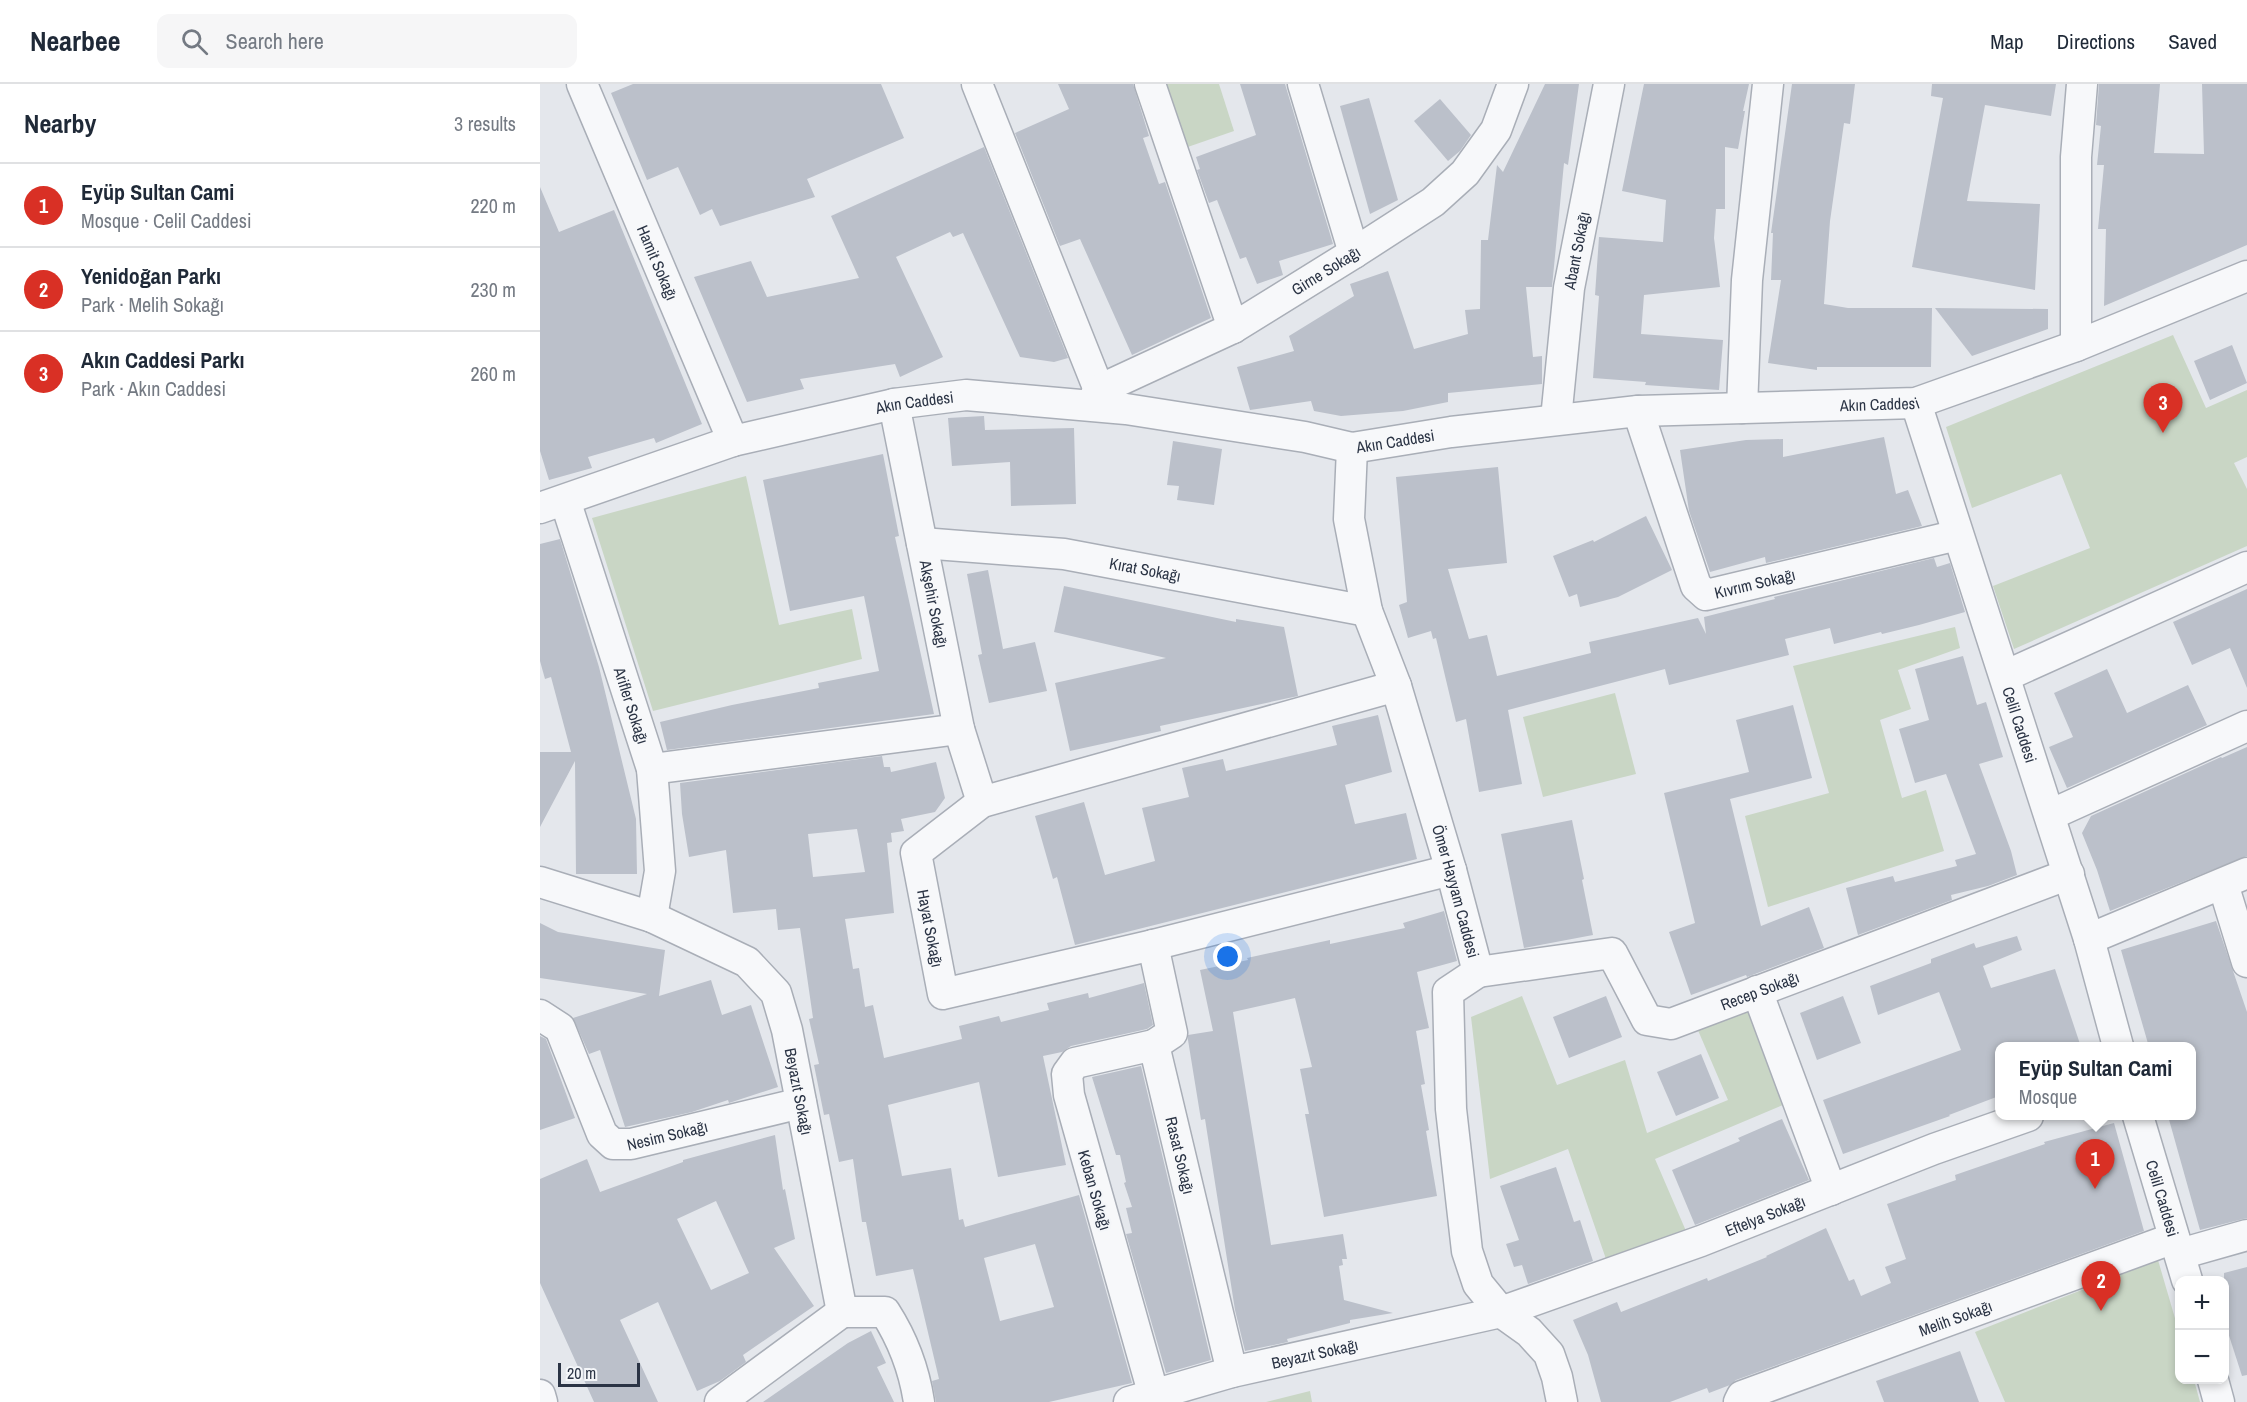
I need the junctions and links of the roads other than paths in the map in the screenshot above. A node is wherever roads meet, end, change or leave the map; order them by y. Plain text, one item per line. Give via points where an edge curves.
1 (582, 84) edge
2 (977, 84) edge
3 (1150, 84) edge
4 (1303, 84) edge
5 (1513, 84) edge
6 (1609, 84) edge
7 (1768, 84) edge
8 (2082, 84) edge
9 (1354, 253) junction
10 (2247, 276) edge
11 (1233, 328) junction
12 (2076, 346) junction
13 (1095, 397) junction
14 (1916, 403) junction
15 (894, 404) junction
16 (1742, 408) junction
17 (1638, 411) junction
18 (1556, 419) junction
19 (733, 441) junction
20 (1352, 448) junction
21 (553, 504) edge
22 (1958, 535) junction
23 (922, 543) junction
24 (2247, 567) edge
25 (1367, 611) junction
26 (2005, 676) junction
27 (1396, 686) junction
28 (2247, 726) edge
29 (959, 729) junction
30 (652, 769) junction
31 (982, 802) junction
32 (2050, 815) junction
33 (1451, 870) junction
34 (2069, 874) junction
35 (2235, 879) edge
36 (540, 882) edge
37 (652, 918) junction
38 (2090, 939) junction
39 (1153, 945) junction
40 (2247, 962) edge
41 (1479, 972) junction
42 (1757, 991) junction
43 (540, 1015) edge
44 (2117, 1042) edge
45 (1154, 1045) junction
46 (801, 1103) junction
47 (2017, 1120) edge
48 (2139, 1120) edge
49 (1831, 1190) junction
50 (2247, 1235) edge
51 (2180, 1258) edge
52 (842, 1312) junction
53 (1501, 1312) junction
54 (1232, 1372) junction
55 (2214, 1384) edge
56 (540, 1395) edge
57 (1142, 1399) edge
58 (542, 1402) edge
59 (720, 1402) edge
60 (919, 1402) edge
61 (1562, 1402) edge
62 (1739, 1402) edge
63 (2219, 1402) edge

1 - 19 street, Hamit Sokağı
2 - 13 street
3 - 11 street
4 - 9 street
5 - 9 street, Girne Sokağı via 1496,130 1465,173 1433,202
6 - 18 street, Abant Sokağı via 1569,288
7 - 16 street via 1747,280
8 - 12 street via 2076,157
9 - 11 street, Girne Sokağı
10 - 12 street, Akın Caddesi
11 - 13 street, Girne Sokağı
12 - 14 street, Akın Caddesi
13 - 15 street, Akın Caddesi via 966,395
13 - 20 street, Akın Caddesi
14 - 16 street, Akın Caddesi
14 - 22 street, Celil Caddesi
15 - 19 street, Akın Caddesi
15 - 23 street, Akşehir Sokağı
16 - 17 street, Akın Caddesi
17 - 18 street, Akın Caddesi
17 - 22 street, Kıvrım Sokağı via 1696,586 1706,595
18 - 20 street, Akın Caddesi
19 - 21 street, Akın Caddesi
20 - 25 street, Ömer Hayyam Caddesi via 1349,519
21 - 30 street, Arifler Sokağı
22 - 26 street, Celil Caddesi
23 - 25 street, Kırat Sokağı via 1064,554
23 - 29 street, Akşehir Sokağı
24 - 26 street
25 - 27 street, Ömer Hayyam Caddesi
26 - 32 street, Celil Caddesi
27 - 31 street, Hayat Sokağı
27 - 33 street, Ömer Hayyam Caddesi
28 - 32 street
29 - 30 street
29 - 31 street, Akşehir Sokağı
30 - 37 street, Arifler Sokağı via 660,871
31 - 39 street, Hayat Sokağı via 916,853 943,994
32 - 34 street, Celil Caddesi
33 - 39 street, Hayat Sokağı
33 - 41 street, Ömer Hayyam Caddesi
34 - 38 street, Celil Caddesi
34 - 42 street, Recep Sokağı
35 - 38 street
35 - 40 street
36 - 37 street, Beyazıt Sokağı
37 - 46 street, Beyazıt Sokağı via 747,962 776,993
38 - 44 street, Celil Caddesi
39 - 45 street via 1172,1033
41 - 42 street, Recep Sokağı via 1612,953 1647,1020 1671,1024
41 - 53 street, Ömer Hayyam Caddesi via 1448,992 1451,1109 1467,1251 1478,1284
42 - 49 street
43 - 46 street, Nesim Sokağı via 560,1028 602,1134 613,1144 631,1144
45 - 54 street, Rasat Sokağı
45 - 57 street, Keban Sokağı via 1075,1063 1066,1074
46 - 52 street, Beyazıt Sokağı
47 - 49 street, Eftelya Sokağı
48 - 51 street, Celil Caddesi
49 - 53 street, Eftelya Sokağı via 1701,1242
50 - 51 street, Melih Sokağı
51 - 62 street, Melih Sokağı via 1742,1396
52 - 59 street
52 - 60 street via 885,1312 899,1333 915,1377
53 - 54 street, Beyazıt Sokağı
53 - 61 street, Ömer Hayyam Caddesi via 1529,1332 1549,1354
54 - 57 street, Beyazıt Sokağı
55 - 63 street
56 - 58 street

